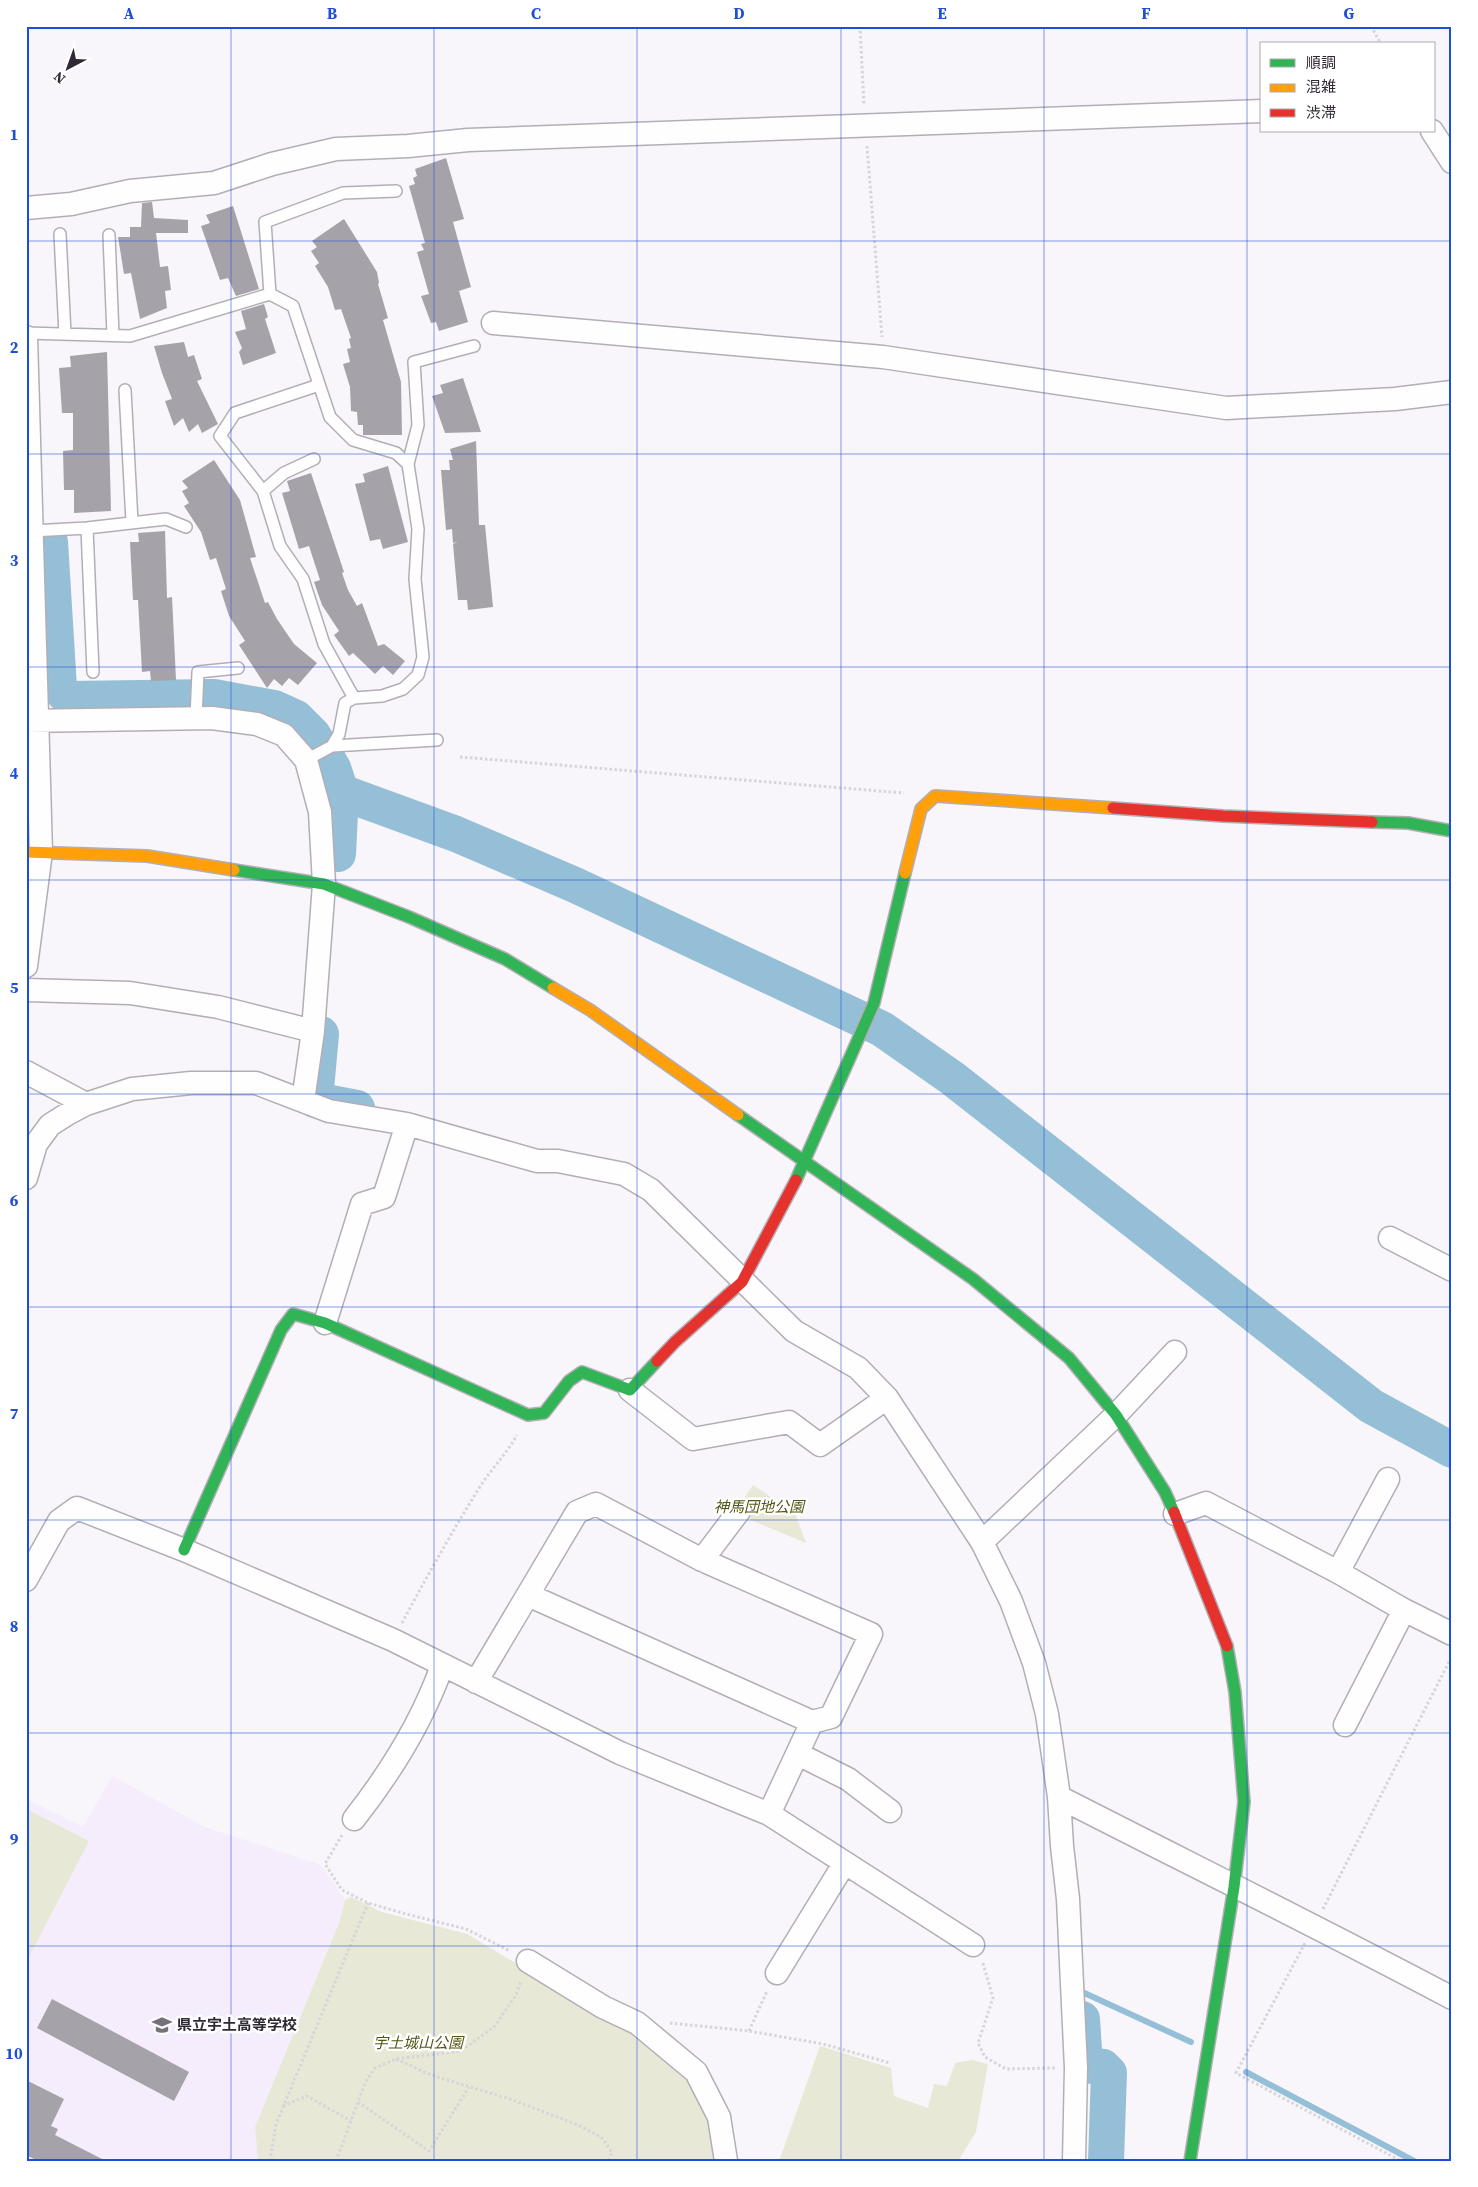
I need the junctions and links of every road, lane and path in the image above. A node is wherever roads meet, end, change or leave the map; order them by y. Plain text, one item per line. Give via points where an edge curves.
1 (860, 26) edge
2 (1371, 26) edge
3 (1380, 42) edge
4 (1260, 111) edge
5 (866, 127) junction
6 (1433, 132) edge
7 (1452, 162) edge
8 (396, 191) dead end
9 (26, 208) edge
10 (60, 234) dead end
11 (109, 235) dead end
12 (270, 294) junction
13 (493, 323) dead end
14 (26, 333) edge
15 (65, 334) junction
16 (114, 335) junction
17 (26, 337) edge
18 (474, 346) dead end
19 (883, 357) junction
20 (319, 385) junction
21 (125, 390) dead end
22 (1452, 392) edge
23 (27, 416) edge
24 (314, 459) dead end
25 (408, 464) junction
26 (263, 491) junction
27 (132, 522) junction
28 (186, 527) dead end
29 (87, 528) junction
30 (32, 531) junction
31 (30, 608) edge
32 (238, 668) dead end
33 (94, 672) dead end
34 (354, 698) junction
35 (196, 713) junction
36 (32, 721) edge
37 (437, 740) dead end
38 (329, 748) junction
39 (460, 757) dead end
40 (309, 759) junction
41 (935, 796) junction
42 (1452, 831) edge
43 (34, 852) edge
44 (324, 884) junction
45 (26, 966) edge
46 (26, 990) edge
47 (313, 1031) junction
48 (26, 1072) edge
49 (303, 1101) junction
50 (86, 1104) junction
51 (407, 1124) junction
52 (805, 1163) junction
53 (26, 1178) edge
54 (1390, 1238) dead end
55 (1452, 1270) edge
56 (742, 1282) junction
57 (325, 1324) junction
58 (1175, 1352) dead end
59 (630, 1390) junction
60 (887, 1398) junction
61 (528, 1415) junction
62 (1116, 1415) junction
63 (1388, 1479) dead end
64 (739, 1511) dead end
65 (1175, 1514) junction
66 (982, 1542) junction
67 (184, 1550) junction
68 (702, 1560) junction
69 (1338, 1572) junction
70 (26, 1580) edge
71 (528, 1595) junction
72 (1404, 1610) junction
73 (1452, 1634) edge
74 (393, 1640) junction
75 (1452, 1656) edge
76 (442, 1666) junction
77 (476, 1682) junction
78 (812, 1722) junction
79 (1345, 1725) dead end
80 (798, 1754) junction
81 (1059, 1797) junction
82 (890, 1811) dead end
83 (769, 1814) junction
84 (354, 1818) joint
85 (844, 1864) junction
86 (1234, 1886) junction
87 (368, 1902) junction
88 (1314, 1925) junction
89 (974, 1946) joint
90 (528, 1961) junction
91 (777, 1973) joint
92 (1452, 1998) edge
93 (667, 2022) dead end
94 (749, 2031) junction
95 (396, 2059) junction
96 (890, 2063) dead end
97 (1076, 2068) junction
98 (469, 2086) junction
99 (358, 2102) junction
100 (283, 2106) junction
101 (351, 2121) junction
102 (270, 2161) edge
103 (336, 2161) edge
104 (608, 2161) edge
105 (726, 2161) edge
106 (1074, 2161) edge
107 (1190, 2161) edge
108 (1401, 2161) edge

1 - 5 path
2 - 3 path
4 - 5 street
5 - 9 street via 468,140 336,149 272,164 214,183 130,191 71,204
5 - 19 path
6 - 7 street
8 - 12 lane via 343,193 265,222
10 - 15 lane
11 - 16 lane
12 - 16 lane via 130,336
12 - 20 lane via 294,306
13 - 19 street
14 - 15 lane
15 - 16 lane
17 - 23 street
18 - 25 lane via 414,362 418,425
19 - 22 street via 1226,408 1395,399
20 - 25 lane via 330,417 352,440 396,453
20 - 26 lane via 235,413 220,436
21 - 27 lane
23 - 30 street
24 - 26 lane via 284,473
25 - 34 lane via 418,530 415,580 423,657 418,675 403,689 382,696
26 - 34 lane via 280,546 303,579 324,644
27 - 28 lane via 166,519
27 - 29 lane
29 - 30 lane
29 - 33 lane
30 - 31 street
31 - 36 street
32 - 35 lane via 198,672
34 - 38 lane via 345,702 338,734
35 - 36 street
35 - 40 street via 257,724 284,735
36 - 43 street
37 - 38 lane
38 - 40 lane
39 - 41 path
40 - 44 street via 320,812
41 - 42 street via 1223,816 1408,823
41 - 52 street via 921,808 874,1003
43 - 44 street via 147,856
43 - 45 street
44 - 47 street
44 - 52 street via 505,959 590,1010
46 - 47 street via 130,993 218,1007
47 - 49 street
48 - 50 street
49 - 50 street via 256,1083 191,1083 132,1089
49 - 51 street via 329,1111
50 - 53 street via 50,1126 36,1144
51 - 56 street via 537,1161 558,1161 624,1174 651,1190
51 - 57 street via 384,1197 362,1204
52 - 56 street
52 - 62 street via 1008,1307 1069,1358
54 - 55 street
56 - 59 street via 675,1342
56 - 60 street via 794,1331 858,1368
57 - 61 street
57 - 67 street via 294,1314 281,1330
58 - 62 street
59 - 60 street via 693,1439 790,1422 820,1445
59 - 61 street via 582,1372 572,1377 544,1413
60 - 66 street
61 - 74 path via 507,1454 489,1472 449,1536
62 - 65 street via 1165,1492
62 - 66 street
63 - 69 street
64 - 68 street
65 - 69 street via 1206,1504
65 - 86 street via 1229,1652 1244,1802
66 - 81 street via 1011,1600 1034,1663 1047,1714
67 - 70 street via 77,1508 59,1521
67 - 74 street
68 - 71 street via 596,1504 577,1512
68 - 78 street via 871,1634 831,1717
69 - 72 street
71 - 77 street
71 - 78 street
72 - 73 street
72 - 79 street
74 - 76 street
75 - 88 path
76 - 77 street
76 - 84 street via 431,1697 407,1742
77 - 83 street via 620,1753
78 - 80 street
80 - 82 street via 848,1780
80 - 83 street
81 - 86 street
81 - 97 street via 1068,1899
83 - 85 street
84 - 87 path via 334,1845 325,1864 342,1890
85 - 89 street
85 - 91 street
86 - 88 street
86 - 107 street
87 - 90 path via 466,1929
87 - 100 path
88 - 92 street
88 - 108 path via 1236,2073
89 - 97 path via 986,1968 993,1998 978,2043 985,2057 1006,2069
90 - 95 path via 516,1995 495,2026 461,2051
90 - 105 street via 636,2023 696,2072 719,2118
91 - 94 path
93 - 94 path
94 - 96 path via 822,2044
95 - 98 path via 431,2075
95 - 99 path via 375,2068
97 - 106 street
98 - 99 path via 429,2151
98 - 104 path via 513,2100 601,2137 612,2152
99 - 101 path
100 - 101 path via 307,2096
100 - 102 path via 276,2124
101 - 103 path

